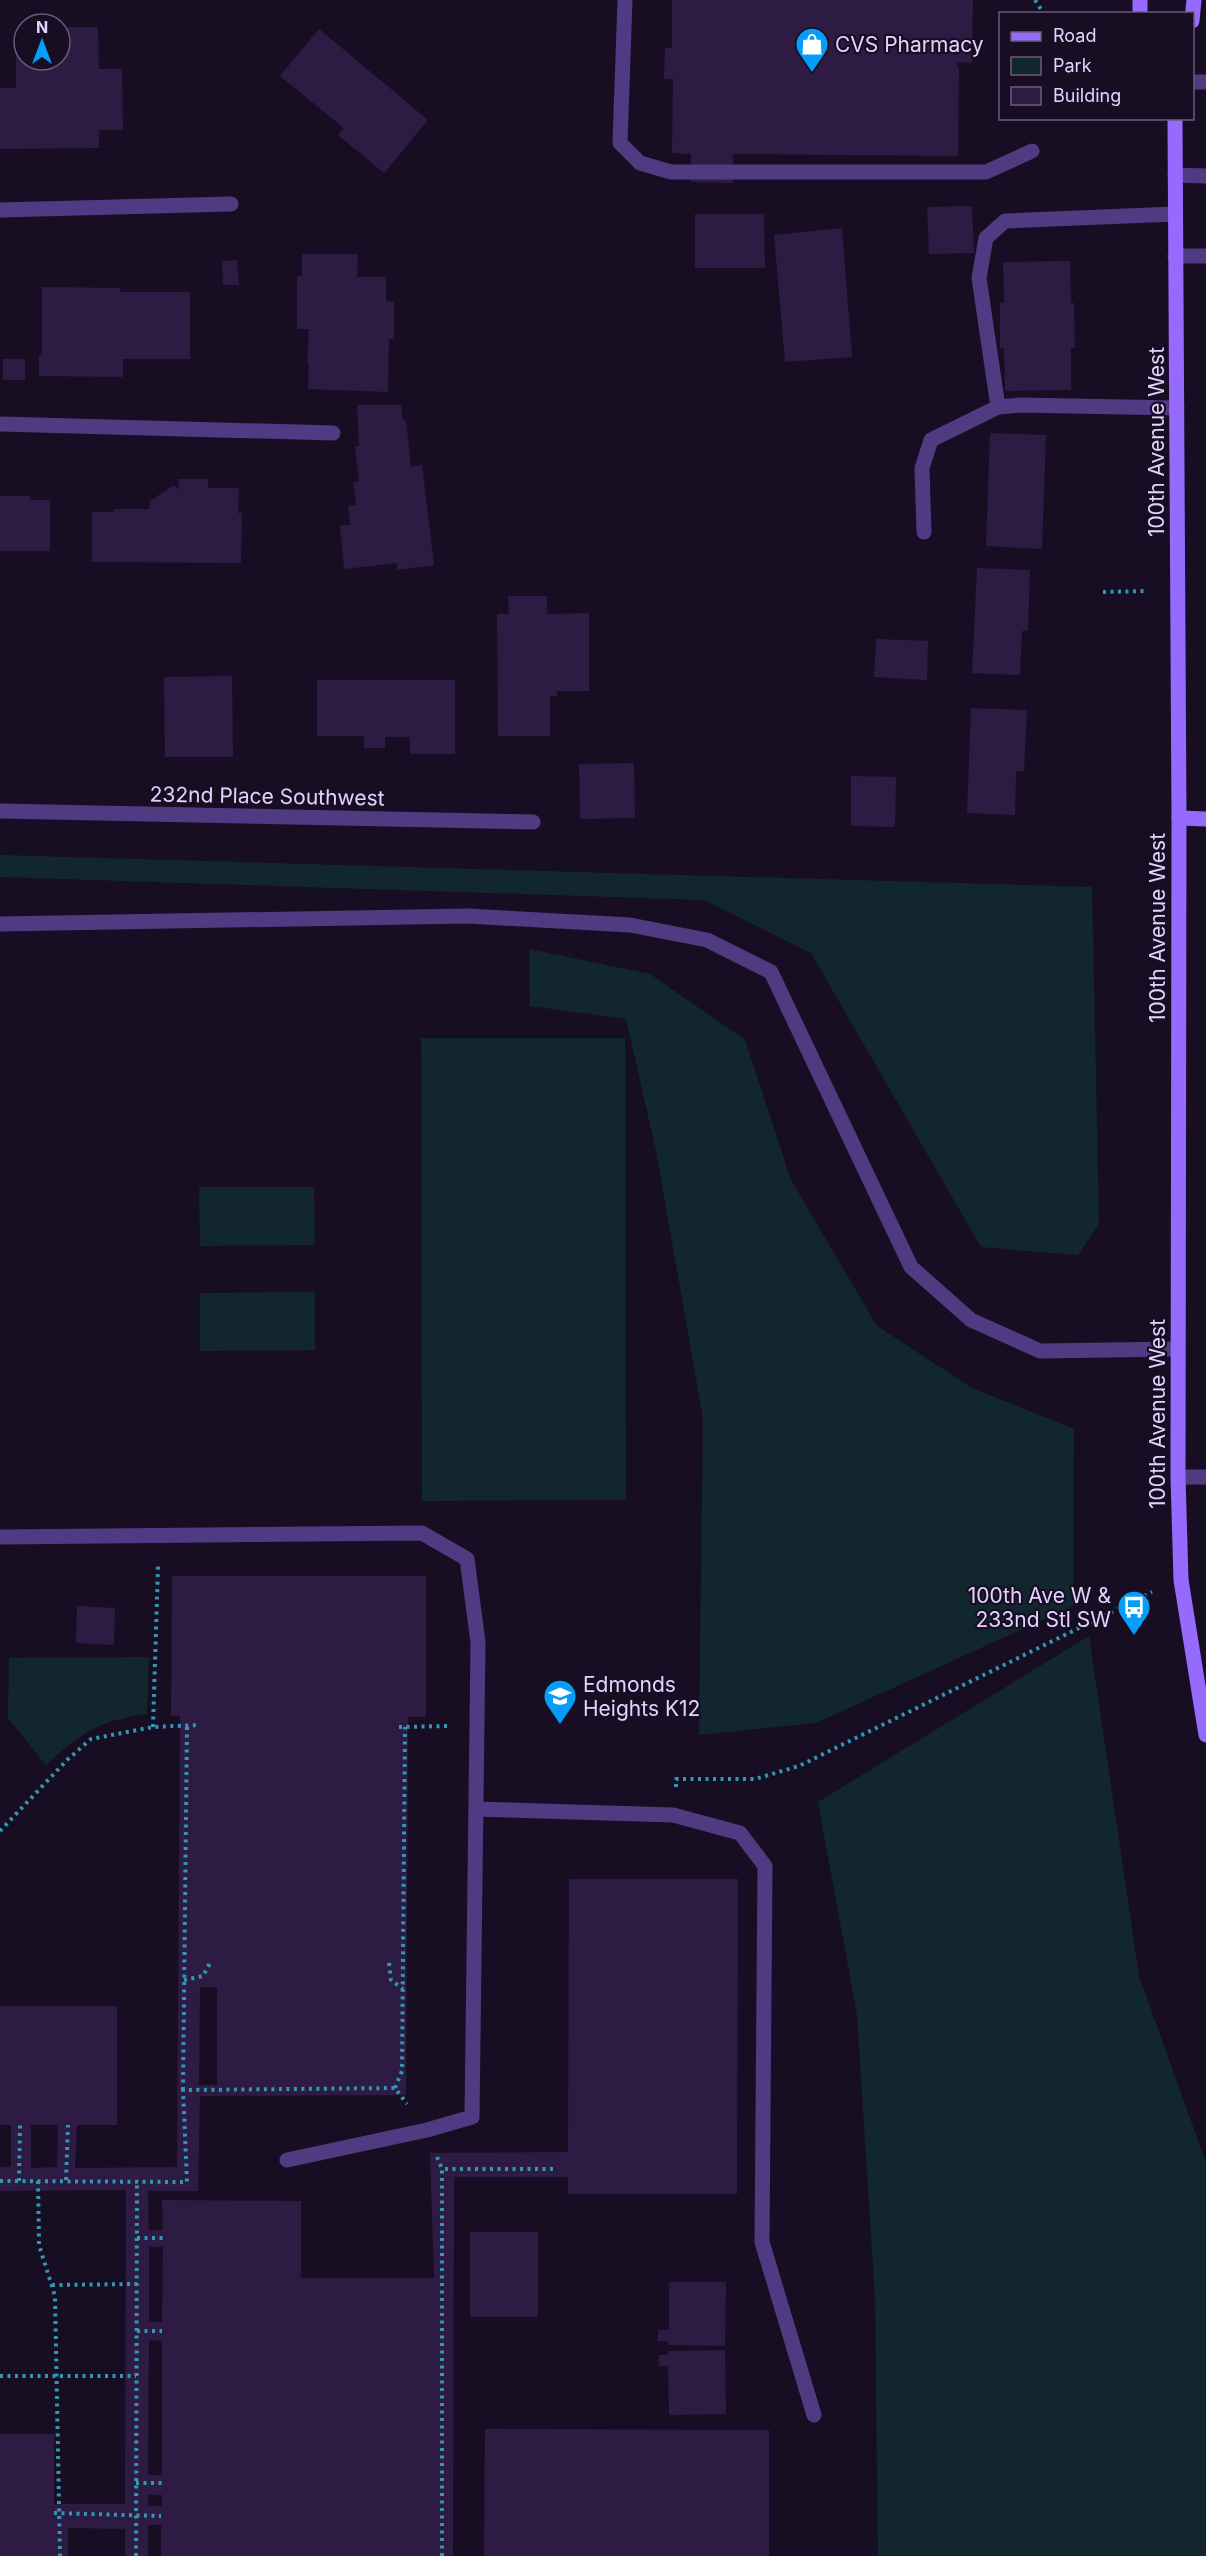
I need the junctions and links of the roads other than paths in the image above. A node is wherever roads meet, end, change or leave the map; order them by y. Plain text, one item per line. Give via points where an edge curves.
1 (625, 0) edge
2 (1175, 120) edge
3 (1032, 151) dead end
4 (1175, 175) junction
5 (1206, 176) edge
6 (231, 204) dead end
7 (0, 210) edge
8 (1175, 214) junction
9 (1175, 256) junction
10 (1206, 256) edge
11 (998, 407) junction
12 (1177, 408) junction
13 (0, 424) edge
14 (333, 433) dead end
15 (924, 532) dead end
16 (0, 811) edge
17 (1179, 818) junction
18 (1206, 819) edge
19 (533, 822) dead end
20 (0, 924) edge
21 (1177, 1348) junction
22 (1178, 1478) junction
23 (1206, 1478) edge
24 (0, 1537) edge
25 (1206, 1736) edge
26 (476, 1809) junction
27 (287, 2160) dead end
28 (814, 2415) dead end

1 - 3 street via 620,143 640,163 671,172 986,172
2 - 4 main road, 100th Avenue West
4 - 5 street
4 - 8 main road, 100th Avenue West
6 - 7 street
8 - 9 main road, 100th Avenue West
8 - 11 street via 1005,221 987,238 979,278
9 - 10 street
9 - 12 main road, 100th Avenue West
11 - 12 street
11 - 15 street via 931,440 922,468
12 - 17 main road, 100th Avenue West
13 - 14 street
16 - 19 street, 232nd Place Southwest
17 - 18 main road
17 - 21 main road, 100th Avenue West
20 - 21 street via 467,916 630,926 706,940 771,972 911,1267 971,1320 1040,1351
21 - 22 main road, 100th Avenue West
22 - 23 street
22 - 25 main road, 100th Avenue West via 1180,1580
24 - 26 street via 422,1533 467,1559 478,1642
26 - 27 street via 472,2117
26 - 28 street via 674,1815 740,1833 765,1866 762,2242

